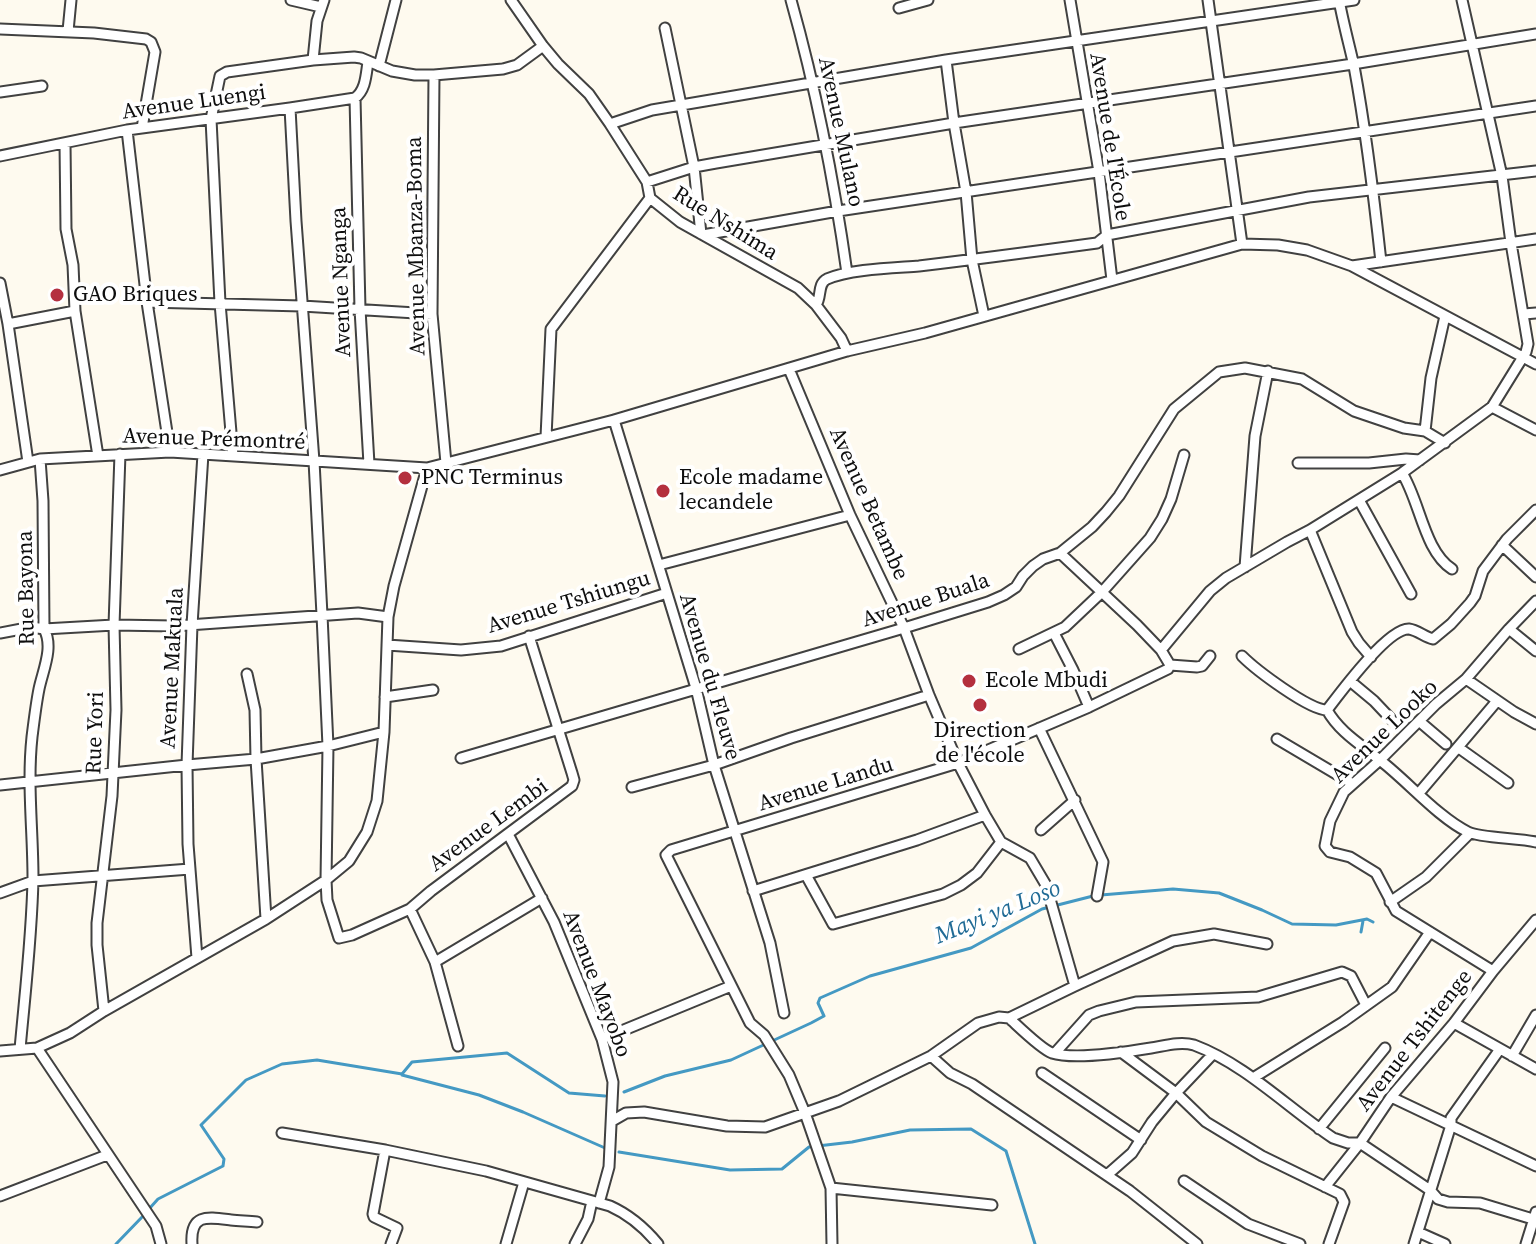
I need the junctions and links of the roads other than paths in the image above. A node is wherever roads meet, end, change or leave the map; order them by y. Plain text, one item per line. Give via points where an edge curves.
1 (71, 0) edge
2 (291, 0) edge
3 (396, 0) edge
4 (511, 0) edge
5 (791, 0) edge
6 (928, 0) edge
7 (1070, 0) edge
8 (1208, 0) edge
9 (1354, 0) edge
10 (1462, 0) edge
11 (1339, 1) edge
12 (322, 3) edge
13 (899, 8) dead end
14 (1210, 20) junction
15 (665, 28) dead end
16 (0, 29) edge
17 (68, 31) junction
18 (1536, 34) edge
19 (1076, 41) junction
20 (1473, 45) junction
21 (543, 46) junction
22 (313, 60) junction
23 (946, 60) junction
24 (368, 62) junction
25 (1353, 64) junction
26 (379, 66) junction
27 (434, 75) junction
28 (813, 83) junction
29 (1221, 83) junction
30 (42, 86) dead end
31 (0, 92) edge
32 (355, 98) junction
33 (1087, 104) junction
34 (681, 105) junction
35 (1536, 106) edge
36 (290, 108) junction
37 (1487, 114) junction
38 (211, 119) junction
39 (954, 123) junction
40 (610, 124) junction
41 (142, 128) junction
42 (127, 130) junction
43 (1365, 131) junction
44 (65, 143) junction
45 (824, 145) junction
46 (1229, 153) junction
47 (0, 156) edge
48 (694, 167) junction
49 (1536, 171) edge
50 (1099, 172) junction
51 (1502, 176) junction
52 (647, 182) junction
53 (1373, 191) junction
54 (966, 192) junction
55 (650, 198) junction
56 (1238, 210) junction
57 (838, 211) junction
58 (702, 234) junction
59 (1107, 235) junction
60 (1536, 239) edge
61 (1511, 243) junction
62 (1242, 244) junction
63 (972, 260) junction
64 (1381, 262) junction
65 (1352, 266) junction
66 (847, 273) junction
67 (1112, 280) junction
68 (0, 283) edge
69 (147, 302) junction
70 (220, 303) junction
71 (816, 305) junction
72 (302, 306) junction
73 (360, 309) junction
74 (75, 311) junction
75 (1536, 313) edge
76 (432, 314) junction
77 (1524, 314) junction
78 (984, 316) junction
79 (1445, 316) junction
80 (8, 324) junction
81 (847, 351) junction
82 (1523, 358) junction
83 (1536, 364) edge
84 (789, 369) junction
85 (1268, 371) junction
86 (1492, 407) junction
87 (614, 420) junction
88 (1536, 430) edge
89 (1425, 431) junction
90 (546, 437) junction
91 (1445, 443) junction
92 (170, 452) junction
93 (120, 454) junction
94 (203, 454) junction
95 (1184, 455) dead end
96 (98, 456) junction
97 (233, 456) junction
98 (40, 459) junction
99 (1420, 460) junction
100 (314, 461) junction
101 (28, 462) junction
102 (446, 463) junction
103 (1298, 463) dead end
104 (369, 464) junction
105 (427, 468) junction
106 (0, 470) edge
107 (1402, 473) junction
108 (1359, 500) junction
109 (1536, 510) edge
110 (850, 515) junction
111 (1310, 530) junction
112 (1502, 545) junction
113 (1060, 553) junction
114 (659, 565) junction
115 (1245, 567) junction
116 (1452, 569) dead end
117 (1536, 577) edge
118 (1102, 592) junction
119 (667, 593) junction
120 (1411, 594) dead end
121 (1536, 601) edge
122 (322, 615) junction
123 (388, 617) junction
124 (114, 625) junction
125 (192, 625) junction
126 (904, 628) junction
127 (44, 629) junction
128 (1509, 629) junction
129 (0, 633) edge
130 (1054, 633) junction
131 (529, 636) junction
132 (387, 645) junction
133 (1019, 649) dead end
134 (1161, 650) junction
135 (1536, 651) edge
136 (1210, 656) dead end
137 (1242, 656) dead end
138 (1371, 657) junction
139 (1170, 665) junction
140 (247, 674) dead end
141 (1466, 679) junction
142 (1350, 681) junction
143 (696, 688) junction
144 (433, 690) dead end
145 (929, 695) junction
146 (385, 697) junction
147 (1497, 701) junction
148 (1089, 707) junction
149 (1327, 710) junction
150 (1391, 719) dead end
151 (1419, 721) junction
152 (1536, 724) edge
153 (1039, 728) junction
154 (558, 729) junction
155 (384, 732) junction
156 (1277, 739) dead end
157 (1446, 744) dead end
158 (328, 746) junction
159 (1459, 748) junction
160 (461, 758) dead end
161 (256, 759) junction
162 (1380, 760) junction
163 (958, 763) junction
164 (187, 765) junction
165 (714, 765) junction
166 (113, 774) junction
167 (29, 781) junction
168 (1508, 783) dead end
169 (1353, 784) junction
170 (0, 785) edge
171 (632, 787) dead end
172 (1419, 793) junction
173 (1075, 800) junction
174 (985, 815) junction
175 (1041, 830) dead end
176 (734, 832) junction
177 (1470, 833) junction
178 (508, 834) junction
179 (1001, 842) junction
180 (1536, 842) edge
181 (190, 869) junction
182 (806, 875) junction
183 (102, 876) junction
184 (326, 880) junction
185 (33, 881) junction
186 (753, 891) junction
187 (0, 893) edge
188 (1097, 896) dead end
189 (542, 898) junction
190 (1390, 902) junction
191 (410, 909) junction
192 (266, 919) junction
193 (1536, 920) edge
194 (1430, 932) junction
195 (1267, 944) dead end
196 (197, 958) junction
197 (435, 962) junction
198 (1493, 971) junction
199 (731, 986) junction
200 (1075, 986) junction
201 (1366, 1005) junction
202 (104, 1011) junction
203 (784, 1013) dead end
204 (1536, 1015) edge
205 (1009, 1018) junction
206 (1454, 1023) junction
207 (602, 1039) junction
208 (458, 1046) dead end
209 (37, 1048) junction
210 (1385, 1048) dead end
211 (20, 1049) junction
212 (1500, 1049) junction
213 (0, 1051) edge
214 (1121, 1052) junction
215 (1055, 1053) junction
216 (1213, 1054) junction
217 (931, 1056) junction
218 (1512, 1056) junction
219 (1536, 1069) edge
220 (1042, 1073) dead end
221 (1253, 1078) junction
222 (1176, 1093) junction
223 (1391, 1097) junction
224 (805, 1113) junction
225 (612, 1121) junction
226 (1451, 1125) junction
227 (1319, 1129) junction
228 (282, 1133) dead end
229 (1141, 1140) junction
230 (1360, 1143) junction
231 (385, 1150) junction
232 (107, 1155) junction
233 (1536, 1166) edge
234 (1107, 1175) junction
235 (1184, 1181) dead end
236 (524, 1182) junction
237 (1325, 1187) junction
238 (831, 1188) junction
239 (1430, 1190) junction
240 (0, 1196) edge
241 (596, 1202) junction
242 (992, 1205) dead end
243 (1535, 1217) edge
244 (257, 1222) dead end
245 (1418, 1232) junction
246 (161, 1244) edge
247 (192, 1244) edge
248 (391, 1244) edge
249 (506, 1244) edge
250 (575, 1244) edge
251 (658, 1244) edge
252 (832, 1244) edge
253 (1197, 1244) edge
254 (1300, 1244) edge
255 (1329, 1244) edge
256 (1414, 1244) edge
257 (1445, 1244) edge
258 (1526, 1244) edge

1 - 17 street
2 - 12 street
3 - 26 street
4 - 21 street, Rue Nshima
5 - 28 street, Avenue Mulano
6 - 13 street
7 - 19 street, Avenue de l'École
8 - 14 street
9 - 11 street
10 - 20 street
11 - 14 street
11 - 25 street
12 - 22 street
14 - 19 street
14 - 29 street
15 - 34 street
16 - 17 street
17 - 41 street via 151,42 155,52
18 - 20 street
19 - 23 street
19 - 33 street, Avenue de l'École
20 - 25 street
20 - 37 street
21 - 27 street via 503,69
21 - 40 street, Rue Nshima
22 - 24 street via 354,57
22 - 38 street via 222,74
23 - 28 street
23 - 39 street
24 - 26 street
24 - 32 street via 363,88
25 - 29 street
25 - 43 street
26 - 27 street
27 - 76 street, Avenue Mbanza-Boma
28 - 34 street
28 - 45 street, Avenue Mulano
29 - 33 street
29 - 46 street
30 - 31 street
32 - 36 street, Avenue Luengi
32 - 73 street, Avenue Nganga
33 - 39 street
33 - 50 street, Avenue de l'École
34 - 40 street
34 - 48 street
35 - 37 street
36 - 38 street, Avenue Luengi
36 - 72 street
37 - 43 street
37 - 51 street
38 - 41 street, Avenue Luengi
38 - 70 street
39 - 45 street
39 - 54 street
40 - 52 street, Rue Nshima
41 - 42 street, Avenue Luengi
42 - 44 street, Avenue Luengi
42 - 69 street
43 - 46 street
43 - 53 street
44 - 47 street, Avenue Luengi
44 - 74 street via 66,229
45 - 48 street
45 - 57 street, Avenue Mulano
46 - 50 street
46 - 56 street
48 - 52 street
48 - 58 street
49 - 51 street
50 - 54 street
50 - 59 street, Avenue de l'École
51 - 53 street
51 - 61 street
52 - 55 street, Rue Nshima
53 - 56 street
53 - 64 street
54 - 57 street
54 - 63 street
55 - 58 street, Rue Nshima
55 - 90 street via 551,329
56 - 59 street
56 - 62 street
57 - 58 street
57 - 66 street, Avenue Mulano
58 - 71 street, Rue Nshima via 798,288
59 - 63 street via 1097,243
59 - 67 street, Avenue de l'École
60 - 61 street
61 - 64 street
61 - 77 street
62 - 65 street, Avenue Prémontré via 1307,250
62 - 67 street, Avenue Prémontré
63 - 66 street
63 - 78 street
64 - 65 street
65 - 79 street, Avenue Prémontré
66 - 71 street via 824,281
67 - 78 street, Avenue Prémontré
68 - 80 street
69 - 70 street
69 - 92 street
70 - 72 street
70 - 97 street
71 - 81 street, Rue Nshima
72 - 73 street
72 - 100 street
73 - 76 street
73 - 104 street, Avenue Nganga
74 - 80 street
74 - 96 street
75 - 77 street
76 - 102 street, Avenue Mbanza-Boma
77 - 82 street via 1528,344
78 - 81 street, Avenue Prémontré
79 - 82 street, Avenue Prémontré
79 - 89 street
80 - 101 street
81 - 84 street, Avenue Prémontré
82 - 83 street, Avenue Prémontré
82 - 86 street
84 - 87 street, Avenue Prémontré
84 - 110 street, Avenue Betambe
85 - 89 street, Avenue Buala via 1302,379 1354,411
85 - 113 street, Avenue Buala via 1219,372 1191,394 1174,409 1113,504
85 - 115 street via 1255,436
86 - 88 street
86 - 91 street
87 - 90 street, Avenue Prémontré
87 - 114 street, Avenue du Fleuve
89 - 91 street, Avenue Buala
90 - 102 street, Avenue Prémontré
91 - 99 street
92 - 93 street, Avenue Prémontré
92 - 94 street, Avenue Prémontré
93 - 96 street, Avenue Prémontré
93 - 124 street, Rue Yori
94 - 97 street, Avenue Prémontré
94 - 125 street, Avenue Makuala
95 - 118 street via 1162,519
96 - 98 street, Avenue Prémontré
97 - 100 street, Avenue Prémontré
98 - 101 street, Avenue Prémontré
98 - 127 street, Rue Bayona
99 - 103 street
99 - 107 street
100 - 104 street, Avenue Prémontré
100 - 122 street
101 - 106 street, Avenue Prémontré
102 - 105 street, Avenue Prémontré
104 - 105 street, Avenue Prémontré
105 - 123 street
107 - 108 street
107 - 116 street via 1437,555
108 - 111 street
108 - 120 street
109 - 112 street
110 - 114 street
110 - 126 street, Avenue Betambe
111 - 115 street
111 - 138 street via 1352,632
112 - 117 street
112 - 138 street via 1483,571 1475,596 1436,638 1399,631
113 - 118 street
113 - 126 street, Avenue Buala via 1043,559 1004,595
114 - 119 street, Avenue du Fleuve
115 - 134 street via 1210,591
118 - 130 street
118 - 134 street
119 - 131 street, Avenue Tshiungu
119 - 143 street, Avenue du Fleuve
121 - 128 street, Avenue Looko
122 - 123 street
122 - 125 street
122 - 158 street
123 - 132 street
124 - 125 street
124 - 127 street
124 - 166 street, Rue Yori
125 - 164 street, Avenue Makuala
126 - 143 street, Avenue Buala
126 - 145 street, Avenue Betambe
127 - 129 street
127 - 167 street, Rue Bayona via 48,650
128 - 135 street
128 - 141 street, Avenue Looko
130 - 133 street
130 - 148 street
131 - 132 street, Avenue Tshiungu via 501,646 461,650
131 - 154 street, Avenue Lembi
132 - 146 street
134 - 139 street
136 - 139 street via 1202,666
137 - 149 street via 1313,707
138 - 142 street
139 - 148 street, Avenue Landu
140 - 161 street via 255,710
141 - 147 street
141 - 151 street, Avenue Looko
142 - 149 street
142 - 150 street
143 - 154 street, Avenue Buala
143 - 165 street, Avenue du Fleuve
144 - 146 street
145 - 163 street, Avenue Betambe
145 - 165 street
146 - 155 street
147 - 152 street
147 - 159 street
148 - 153 street, Avenue Landu
149 - 162 street via 1356,743
151 - 157 street
151 - 162 street, Avenue Looko
153 - 163 street, Avenue Landu
153 - 173 street
154 - 160 street, Avenue Buala
154 - 178 street, Avenue Lembi via 572,786
155 - 158 street, Avenue Makuala
155 - 184 street via 373,817 349,861
156 - 169 street
158 - 161 street, Avenue Makuala
158 - 184 street
159 - 168 street
159 - 172 street
161 - 164 street, Avenue Makuala
161 - 192 street
162 - 169 street, Avenue Looko
162 - 172 street
163 - 174 street, Avenue Betambe
163 - 176 street, Avenue Landu
164 - 166 street
164 - 181 street
165 - 171 street
165 - 176 street, Avenue du Fleuve
166 - 167 street
166 - 183 street, Rue Yori
167 - 170 street
167 - 185 street, Rue Bayona
169 - 190 street, Avenue Looko via 1330,821 1325,846 1376,873
172 - 177 street
173 - 175 street
173 - 188 street via 1103,862
174 - 179 street, Avenue Betambe
174 - 182 street
176 - 186 street, Avenue du Fleuve
176 - 199 street, Avenue Landu via 666,855
177 - 180 street
177 - 190 street via 1426,877
178 - 189 street, Avenue Mayobo
178 - 191 street, Avenue Lembi
179 - 182 street via 977,873 943,894 833,924
179 - 200 street via 1030,858 1046,885
181 - 183 street
181 - 196 street
182 - 186 street
183 - 185 street
183 - 202 street, Rue Yori via 97,945
184 - 191 street, Avenue Lembi via 339,938
184 - 192 street
185 - 187 street
185 - 211 street, Rue Bayona
186 - 203 street, Avenue du Fleuve
189 - 197 street
189 - 207 street, Avenue Mayobo
190 - 194 street, Avenue Looko
191 - 197 street
192 - 196 street
193 - 198 street, Avenue Tshitenge
194 - 198 street, Avenue Looko
194 - 201 street via 1392,987
195 - 200 street via 1214,934 1186,938
196 - 202 street
197 - 208 street
198 - 206 street, Avenue Tshitenge
199 - 207 street
199 - 224 street via 750,1023 789,1075
200 - 205 street
201 - 215 street via 1346,972 1258,997 1136,1002 1089,1015
201 - 221 street
202 - 209 street
204 - 218 street
205 - 215 street
205 - 217 street via 978,1023
206 - 212 street
206 - 223 street, Avenue Tshitenge
207 - 225 street, Avenue Mayobo via 613,1082
209 - 211 street
209 - 232 street
210 - 227 street
211 - 213 street
212 - 218 street
212 - 226 street
214 - 215 street
214 - 216 street via 1186,1043
214 - 222 street
216 - 221 street
216 - 222 street
217 - 224 street
217 - 234 street
218 - 219 street
220 - 229 street
221 - 227 street
222 - 229 street
222 - 237 street via 1206,1122
223 - 226 street
223 - 230 street, Avenue Tshitenge
224 - 225 street via 765,1127 708,1124 644,1112
224 - 238 street
225 - 241 street, Avenue Mayobo via 609,1167
226 - 233 street
226 - 239 street
227 - 230 street via 1338,1141
228 - 231 street
229 - 234 street
230 - 237 street, Avenue Tshitenge
230 - 239 street
231 - 236 street
231 - 248 street via 373,1214 397,1228
232 - 240 street
232 - 246 street via 156,1226
234 - 253 street
235 - 254 street via 1248,1224
236 - 241 street
236 - 249 street
237 - 255 street via 1344,1202
238 - 242 street
238 - 252 street
239 - 243 street via 1448,1202 1480,1203
239 - 245 street
241 - 250 street, Avenue Mayobo
241 - 251 street via 631,1217
243 - 258 street
244 - 247 street via 202,1218 192,1229
245 - 256 street
245 - 257 street

